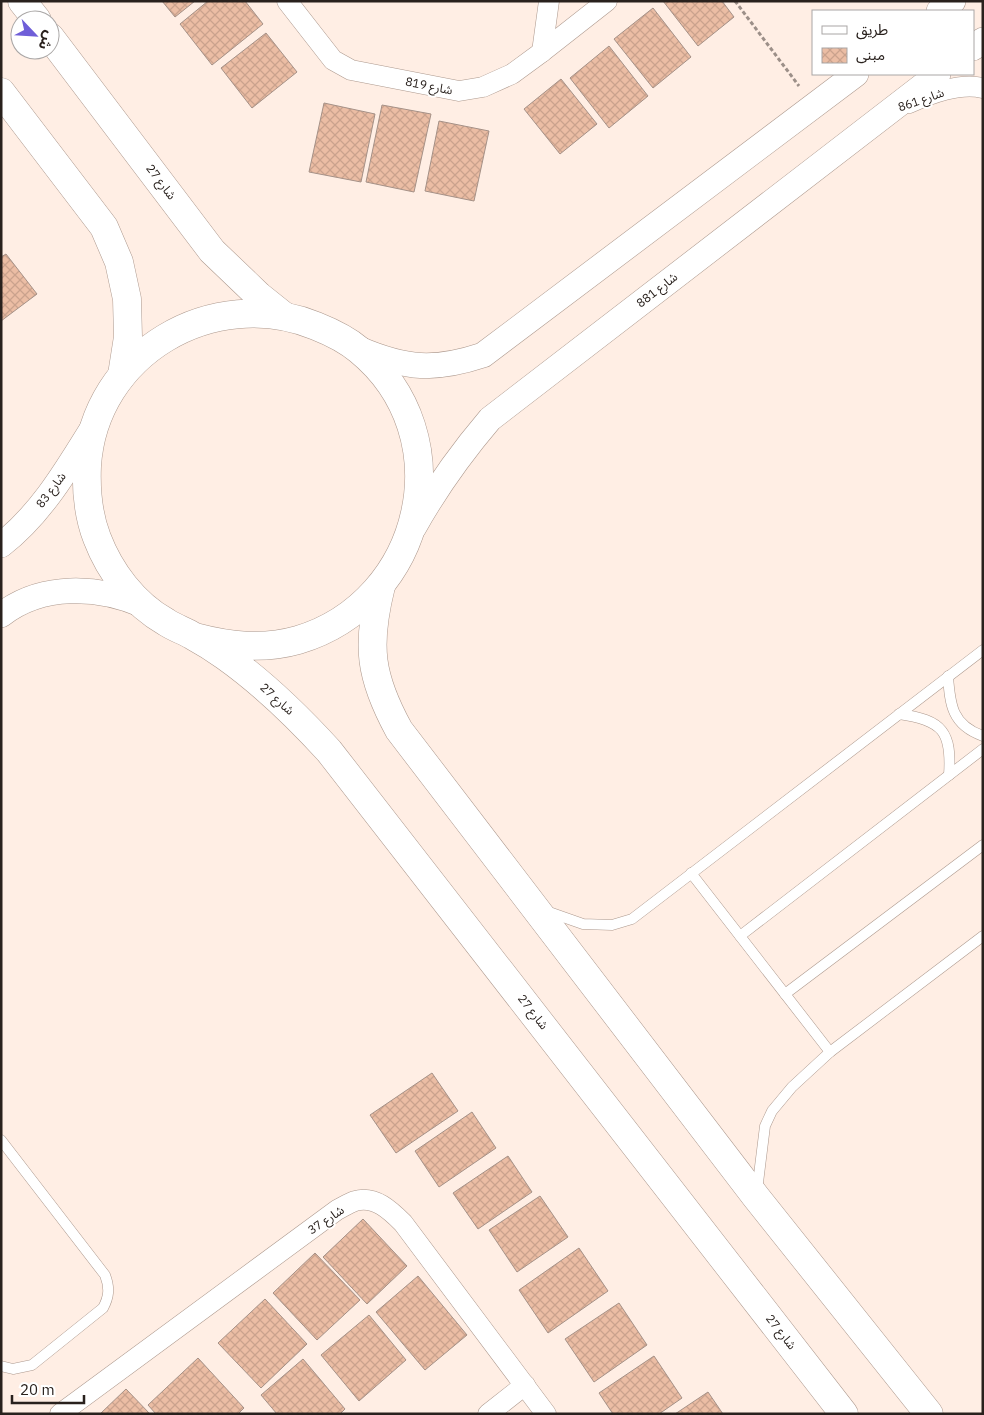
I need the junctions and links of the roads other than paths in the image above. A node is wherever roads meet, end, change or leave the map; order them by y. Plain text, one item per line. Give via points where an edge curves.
1 (549, 1) edge
2 (607, 1) edge
3 (953, 1) edge
4 (289, 2) edge
5 (940, 10) edge
6 (60, 50) edge
7 (542, 52) junction
8 (855, 75) edge
9 (937, 75) edge
10 (983, 88) edge
11 (1, 92) edge
12 (889, 111) junction
13 (284, 316) junction
14 (359, 349) junction
15 (122, 375) junction
16 (93, 427) junction
17 (409, 536) junction
18 (1, 545) edge
19 (381, 586) junction
20 (143, 605) junction
21 (1, 614) edge
22 (195, 637) junction
23 (983, 650) edge
24 (948, 676) junction
25 (900, 714) junction
26 (983, 736) edge
27 (983, 749) edge
28 (949, 775) junction
29 (983, 845) edge
30 (691, 873) junction
31 (533, 906) junction
32 (740, 936) junction
33 (983, 936) edge
34 (785, 994) junction
35 (830, 1052) junction
36 (1, 1140) edge
37 (756, 1197) junction
38 (1, 1366) edge
39 (525, 1385) junction
40 (60, 1414) edge
41 (488, 1414) edge
42 (546, 1414) edge
43 (844, 1414) edge
44 (929, 1414) edge

1 - 7 street
2 - 7 street, شارع 819
3 - 5 street
4 - 7 street, شارع 819 via 332,60 352,70 459,91 483,87 512,74
6 - 13 main road, شارع 27 via 212,251
8 - 14 street via 483,355 459,363 408,365
9 - 12 street, شارع 881
10 - 12 street, شارع 861 via 974,86 935,92
11 - 15 main road via 104,227 119,262 127,299 128,327
12 - 17 street, شارع 881 via 490,419 432,494
13 - 14 main road via 332,332
13 - 15 main road via 259,312 220,316 183,328 150,348
14 - 17 main road via 392,388 413,435 419,486
15 - 16 main road
16 - 18 street, شارع 83 via 46,498 18,531
16 - 20 main road via 86,483 96,537 123,585
17 - 19 main road
19 - 22 main road via 342,620 296,640 245,646
19 - 31 main road via 372,646 375,676 384,704 399,730
20 - 21 street via 104,592 64,591 24,602
20 - 22 main road via 165,622
22 - 43 main road, شارع 27 via 225,656 280,700 329,751
23 - 24 lane
24 - 25 lane
24 - 26 lane via 951,708 968,729
25 - 28 lane via 921,717 945,735 950,748
25 - 30 lane
27 - 28 lane
28 - 32 lane
29 - 34 lane
30 - 31 lane via 632,919 612,925 583,924
30 - 32 lane
31 - 37 main road
32 - 34 lane
33 - 35 lane
34 - 35 lane
35 - 37 lane via 792,1087 772,1111 765,1126
36 - 38 lane via 106,1275 109,1292 103,1308 32,1365 13,1369
37 - 44 main road
39 - 40 street, شارع 37 via 403,1223 387,1207 370,1201 356,1201 337,1210
39 - 41 street
39 - 42 street, شارع 37

